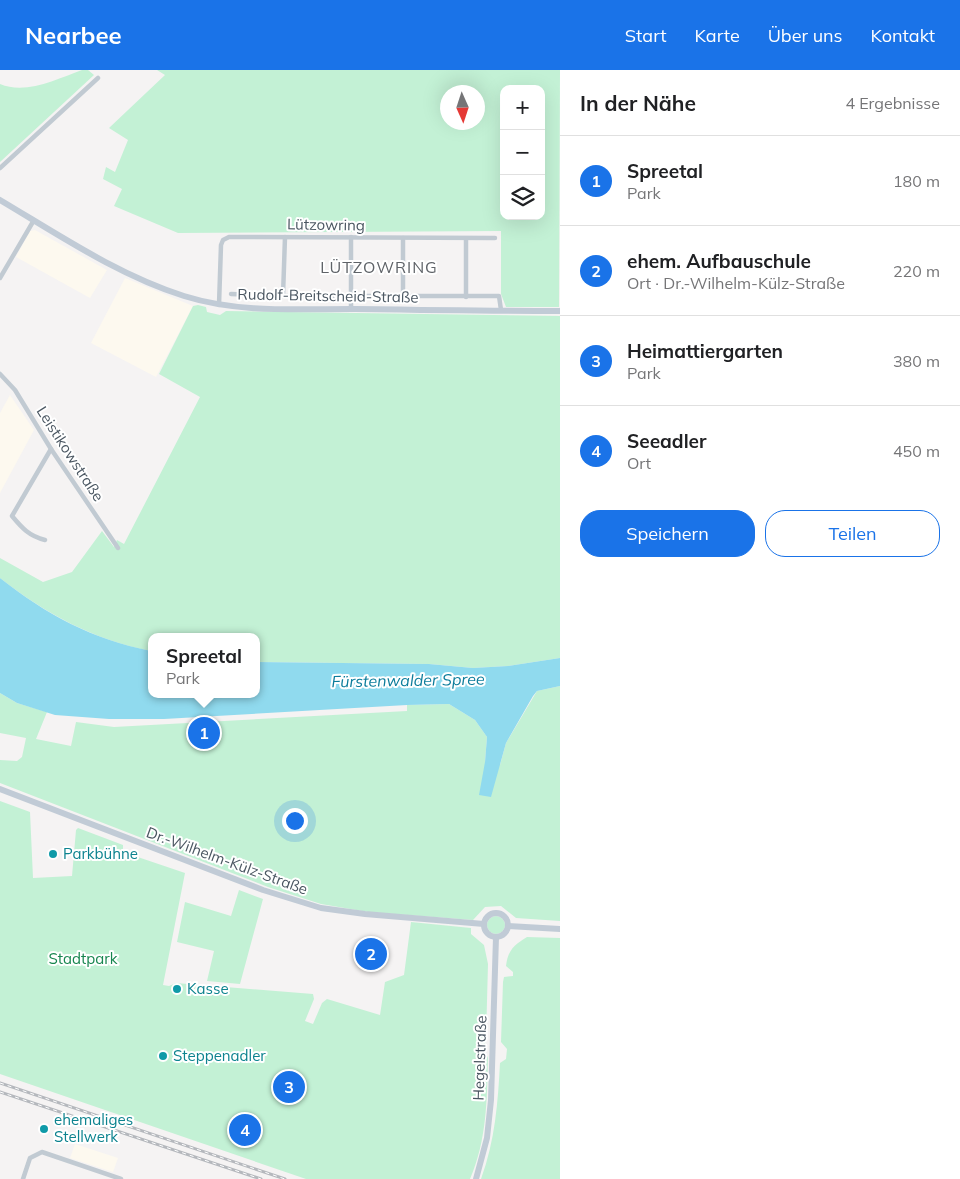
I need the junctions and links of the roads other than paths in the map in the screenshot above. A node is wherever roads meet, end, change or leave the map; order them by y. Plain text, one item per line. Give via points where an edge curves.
1 (98, 78) dead end
2 (0, 168) edge
3 (0, 200) edge
4 (34, 220) junction
5 (285, 237) junction
6 (351, 237) junction
7 (403, 238) junction
8 (495, 238) dead end
9 (466, 239) junction
10 (0, 278) edge
11 (231, 294) dead end
12 (283, 296) junction
13 (351, 297) junction
14 (403, 297) junction
15 (466, 297) junction
16 (219, 305) junction
17 (351, 310) junction
18 (501, 310) junction
19 (560, 311) edge
20 (0, 374) edge
21 (50, 449) junction
22 (45, 540) dead end
23 (118, 548) dead end
24 (0, 789) edge
25 (484, 924) junction
26 (508, 926) junction
27 (560, 929) edge
28 (496, 937) junction
29 (23, 1179) edge
30 (121, 1179) edge
31 (476, 1179) edge

1 - 2 street
3 - 4 main road, Rudolf-Breitscheid-Straße
4 - 10 street
4 - 16 main road, Rudolf-Breitscheid-Straße via 70,243 149,283
5 - 6 street, Lützowring
5 - 12 street
5 - 16 street, Lützowring via 231,236 223,240
6 - 7 street, Lützowring
6 - 13 street
7 - 9 street, Lützowring
7 - 14 street
8 - 9 street, Lützowring
9 - 15 street
11 - 12 street
12 - 13 street
13 - 14 street
13 - 17 street
14 - 15 street
15 - 18 street via 499,296
16 - 17 main road, Rudolf-Breitscheid-Straße
17 - 18 main road, Rudolf-Breitscheid-Straße
18 - 19 main road, Rudolf-Breitscheid-Straße
20 - 21 street, Leistikowstraße via 15,390
21 - 22 street via 12,516 33,537
21 - 23 street, Leistikowstraße
24 - 25 main road, Dr.-Wilhelm-Külz-Straße via 263,890 321,908
25 - 26 main road via 488,916 495,913 506,918
25 - 28 main road via 487,934
26 - 27 main road
26 - 28 main road via 505,933
28 - 31 main road, Hegelstraße via 491,1100 487,1138
29 - 30 street via 30,1158 42,1152

